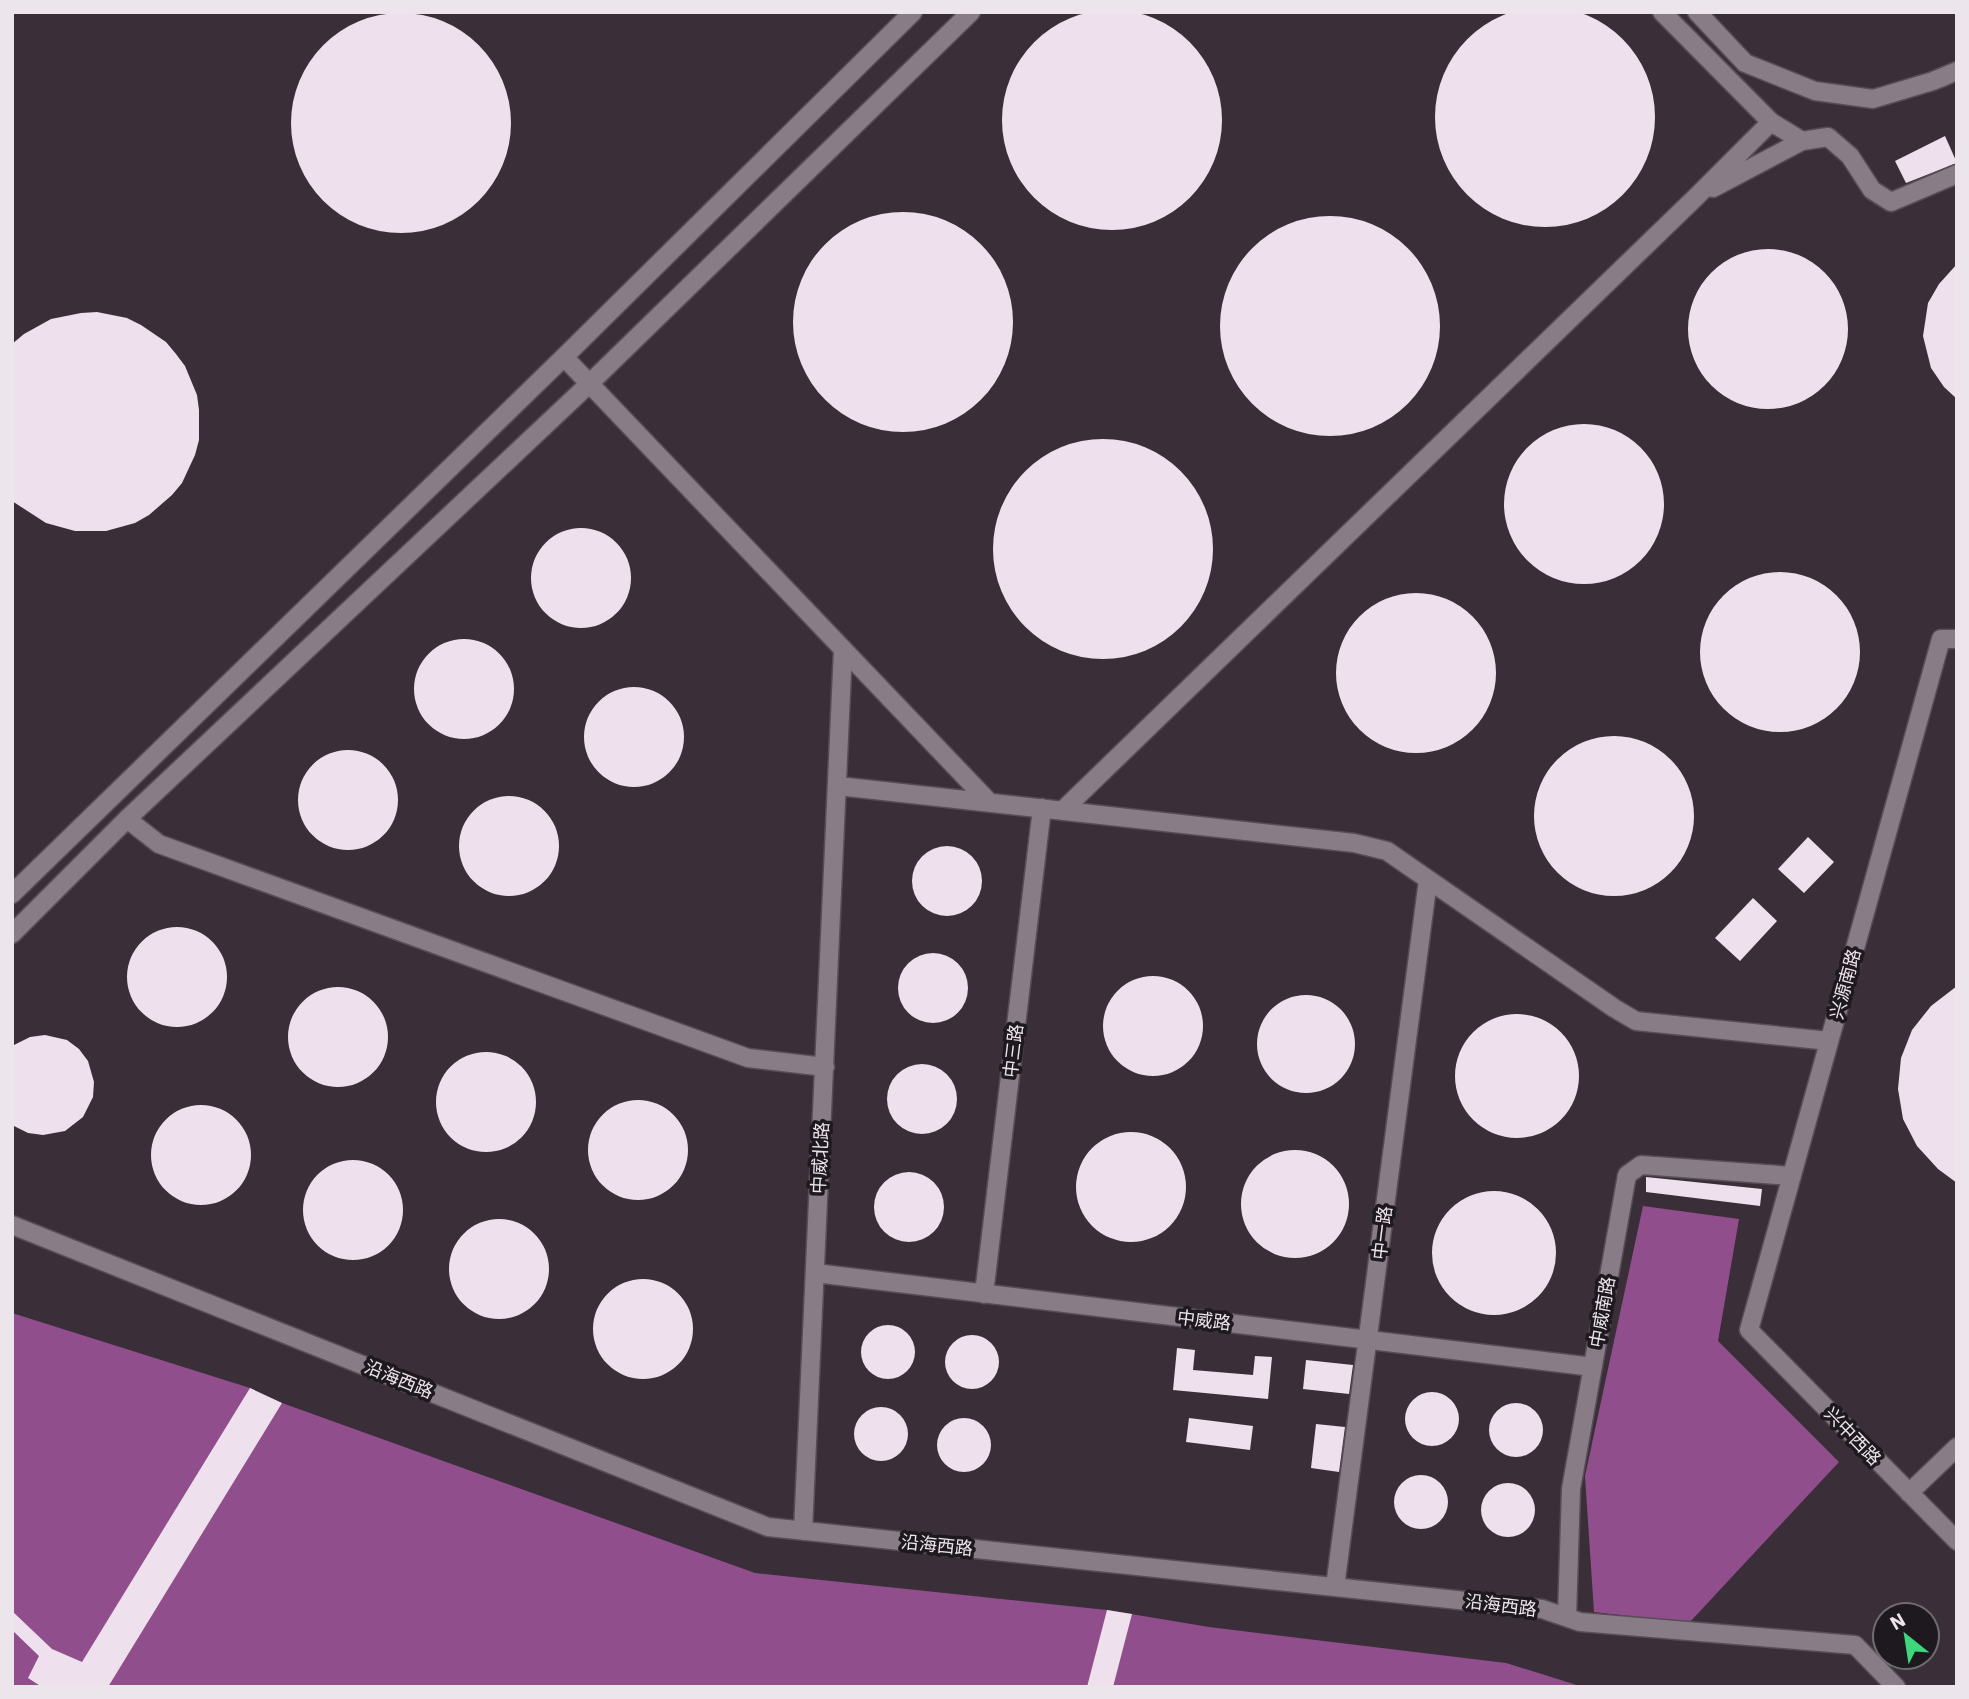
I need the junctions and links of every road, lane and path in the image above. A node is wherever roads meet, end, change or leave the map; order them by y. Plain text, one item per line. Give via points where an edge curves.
1 (913, 12) edge
2 (971, 12) edge
3 (1662, 12) edge
4 (1697, 12) edge
5 (1957, 71) edge
6 (1771, 122) junction
7 (1802, 141) junction
8 (1957, 174) edge
9 (1697, 196) junction
10 (564, 358) junction
11 (589, 384) junction
12 (1949, 639) edge
13 (843, 649) junction
14 (838, 786) junction
15 (990, 803) junction
16 (1042, 808) junction
17 (1062, 811) junction
18 (127, 819) junction
19 (1428, 880) junction
20 (12, 894) edge
21 (12, 934) edge
22 (1829, 1041) junction
23 (825, 1067) junction
24 (1792, 1176) junction
25 (12, 1225) edge
26 (815, 1273) junction
27 (984, 1294) junction
28 (1749, 1330) joint
29 (1368, 1339) junction
30 (1592, 1367) junction
31 (1957, 1447) edge
32 (1909, 1493) junction
33 (803, 1531) junction
34 (1957, 1541) edge
35 (1335, 1587) junction
36 (1567, 1618) junction
37 (1896, 1687) edge

1 - 10 lane
2 - 11 lane
3 - 6 lane
4 - 5 lane via 1745,63 1815,91 1873,99
6 - 7 lane
6 - 9 lane
7 - 8 lane via 1828,137 1850,156 1872,190 1891,202
7 - 9 lane
9 - 17 lane
10 - 11 lane
10 - 20 lane
11 - 13 lane
11 - 18 lane
12 - 22 lane, 兴源南路
13 - 14 lane, 中威北路
13 - 15 lane
14 - 15 lane
14 - 23 lane, 中威北路
15 - 16 lane
16 - 17 lane
16 - 27 lane, 中三路
17 - 19 lane via 1354,843 1387,851
18 - 21 lane
18 - 23 lane via 159,844 748,1058
19 - 22 lane via 1636,1021
19 - 29 lane, 中一路
22 - 24 lane, 兴源南路
23 - 26 lane, 中威北路
24 - 28 lane, 兴源南路
24 - 30 lane, 中威南路 via 1641,1165 1627,1175
25 - 33 lane, 沿海西路 via 768,1527
26 - 27 lane, 中威路
26 - 33 lane, 中威北路
27 - 29 lane, 中威路
28 - 32 lane, 兴中西路
29 - 30 lane, 中威路
29 - 35 lane, 中一路
30 - 36 lane, 中威南路 via 1571,1489
31 - 32 lane
32 - 34 lane, 兴中西路
33 - 35 lane, 沿海西路
35 - 36 lane, 沿海西路 via 1542,1609
36 - 37 lane, 沿海西路 via 1855,1645

